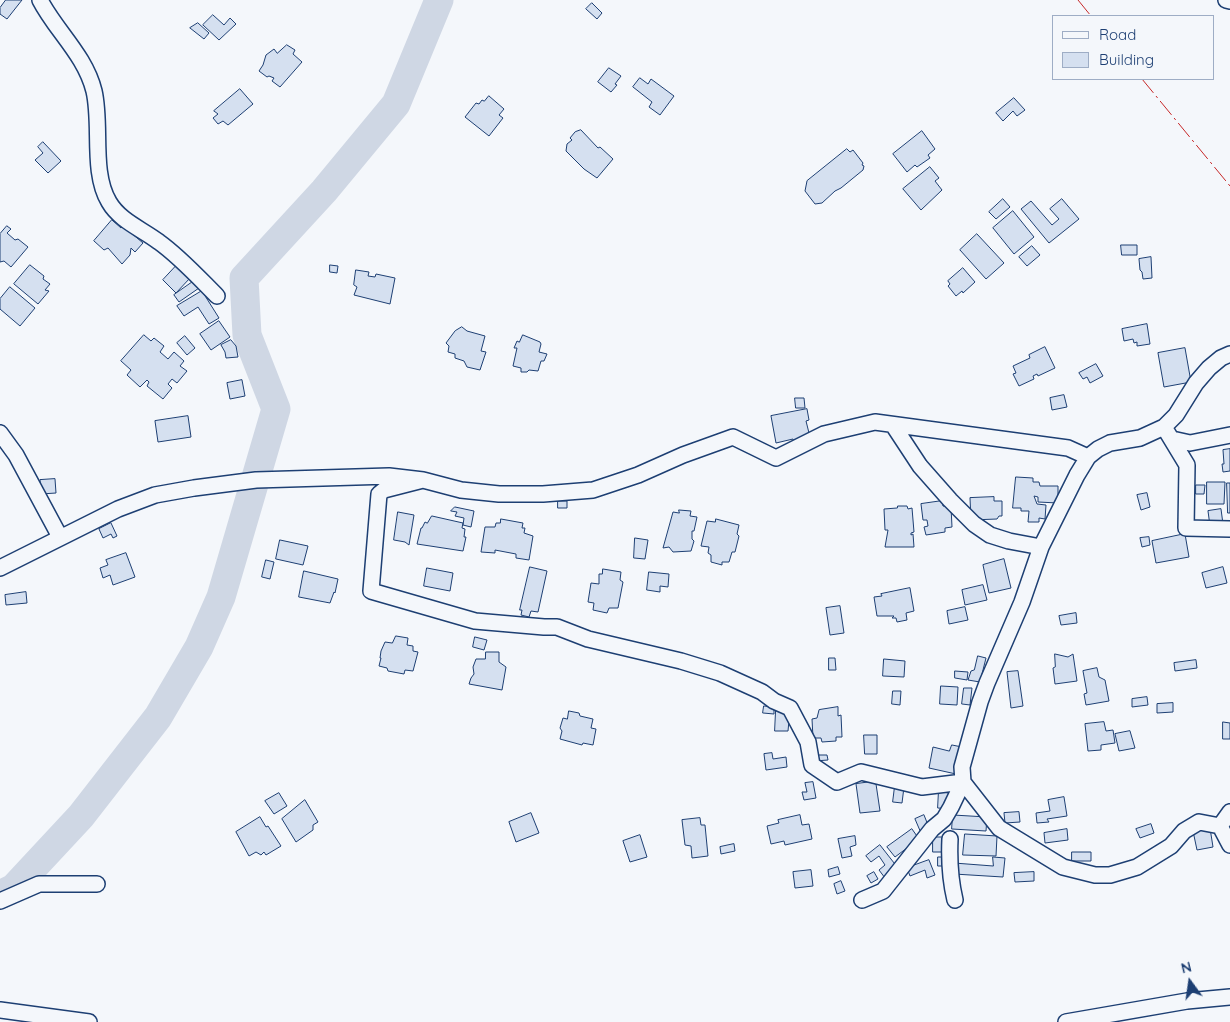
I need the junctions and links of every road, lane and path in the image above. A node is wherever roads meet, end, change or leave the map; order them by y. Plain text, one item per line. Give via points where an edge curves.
1 (40, 0) edge
2 (218, 296) dead end
3 (1230, 354) edge
4 (893, 425) junction
5 (1168, 433) junction
6 (0, 434) edge
7 (1230, 435) edge
8 (1088, 457) junction
9 (423, 480) junction
10 (1230, 529) edge
11 (60, 537) junction
12 (1041, 546) junction
13 (0, 568) edge
14 (963, 782) junction
15 (1230, 812) edge
16 (1220, 826) junction
17 (950, 839) dead end
18 (1230, 845) edge
19 (97, 884) dead end
20 (862, 900) dead end
21 (956, 900) dead end
22 (0, 901) edge
23 (1230, 996) edge
24 (0, 1010) edge
25 (89, 1022) edge
26 (1066, 1022) edge

1 - 2 street via 49,18 85,66 94,91 98,155 108,201 116,213 160,242
3 - 5 street via 1220,358 1196,383
4 - 8 street via 1068,448
4 - 9 street via 875,422 824,434 776,458 733,437 593,490 499,494 461,490
4 - 12 street via 920,466 974,524 996,537
5 - 7 street via 1190,443
5 - 8 street via 1110,443
5 - 10 street via 1187,465 1186,528
6 - 11 street via 16,455
8 - 12 street
9 - 11 street via 389,476 256,480 194,488 155,495 118,508
9 - 14 street via 379,494 371,591 475,621 557,627 588,639 720,673 790,708 808,742 812,765 837,782 861,772 922,787
11 - 13 street
12 - 14 street via 1022,602 980,702 962,767
14 - 16 street via 999,828 1063,867 1095,875 1137,868 1199,822
14 - 20 street via 944,820 932,830 883,891
15 - 16 street
16 - 18 street
17 - 21 street via 950,878
19 - 22 street via 39,884
23 - 26 street
24 - 25 street

